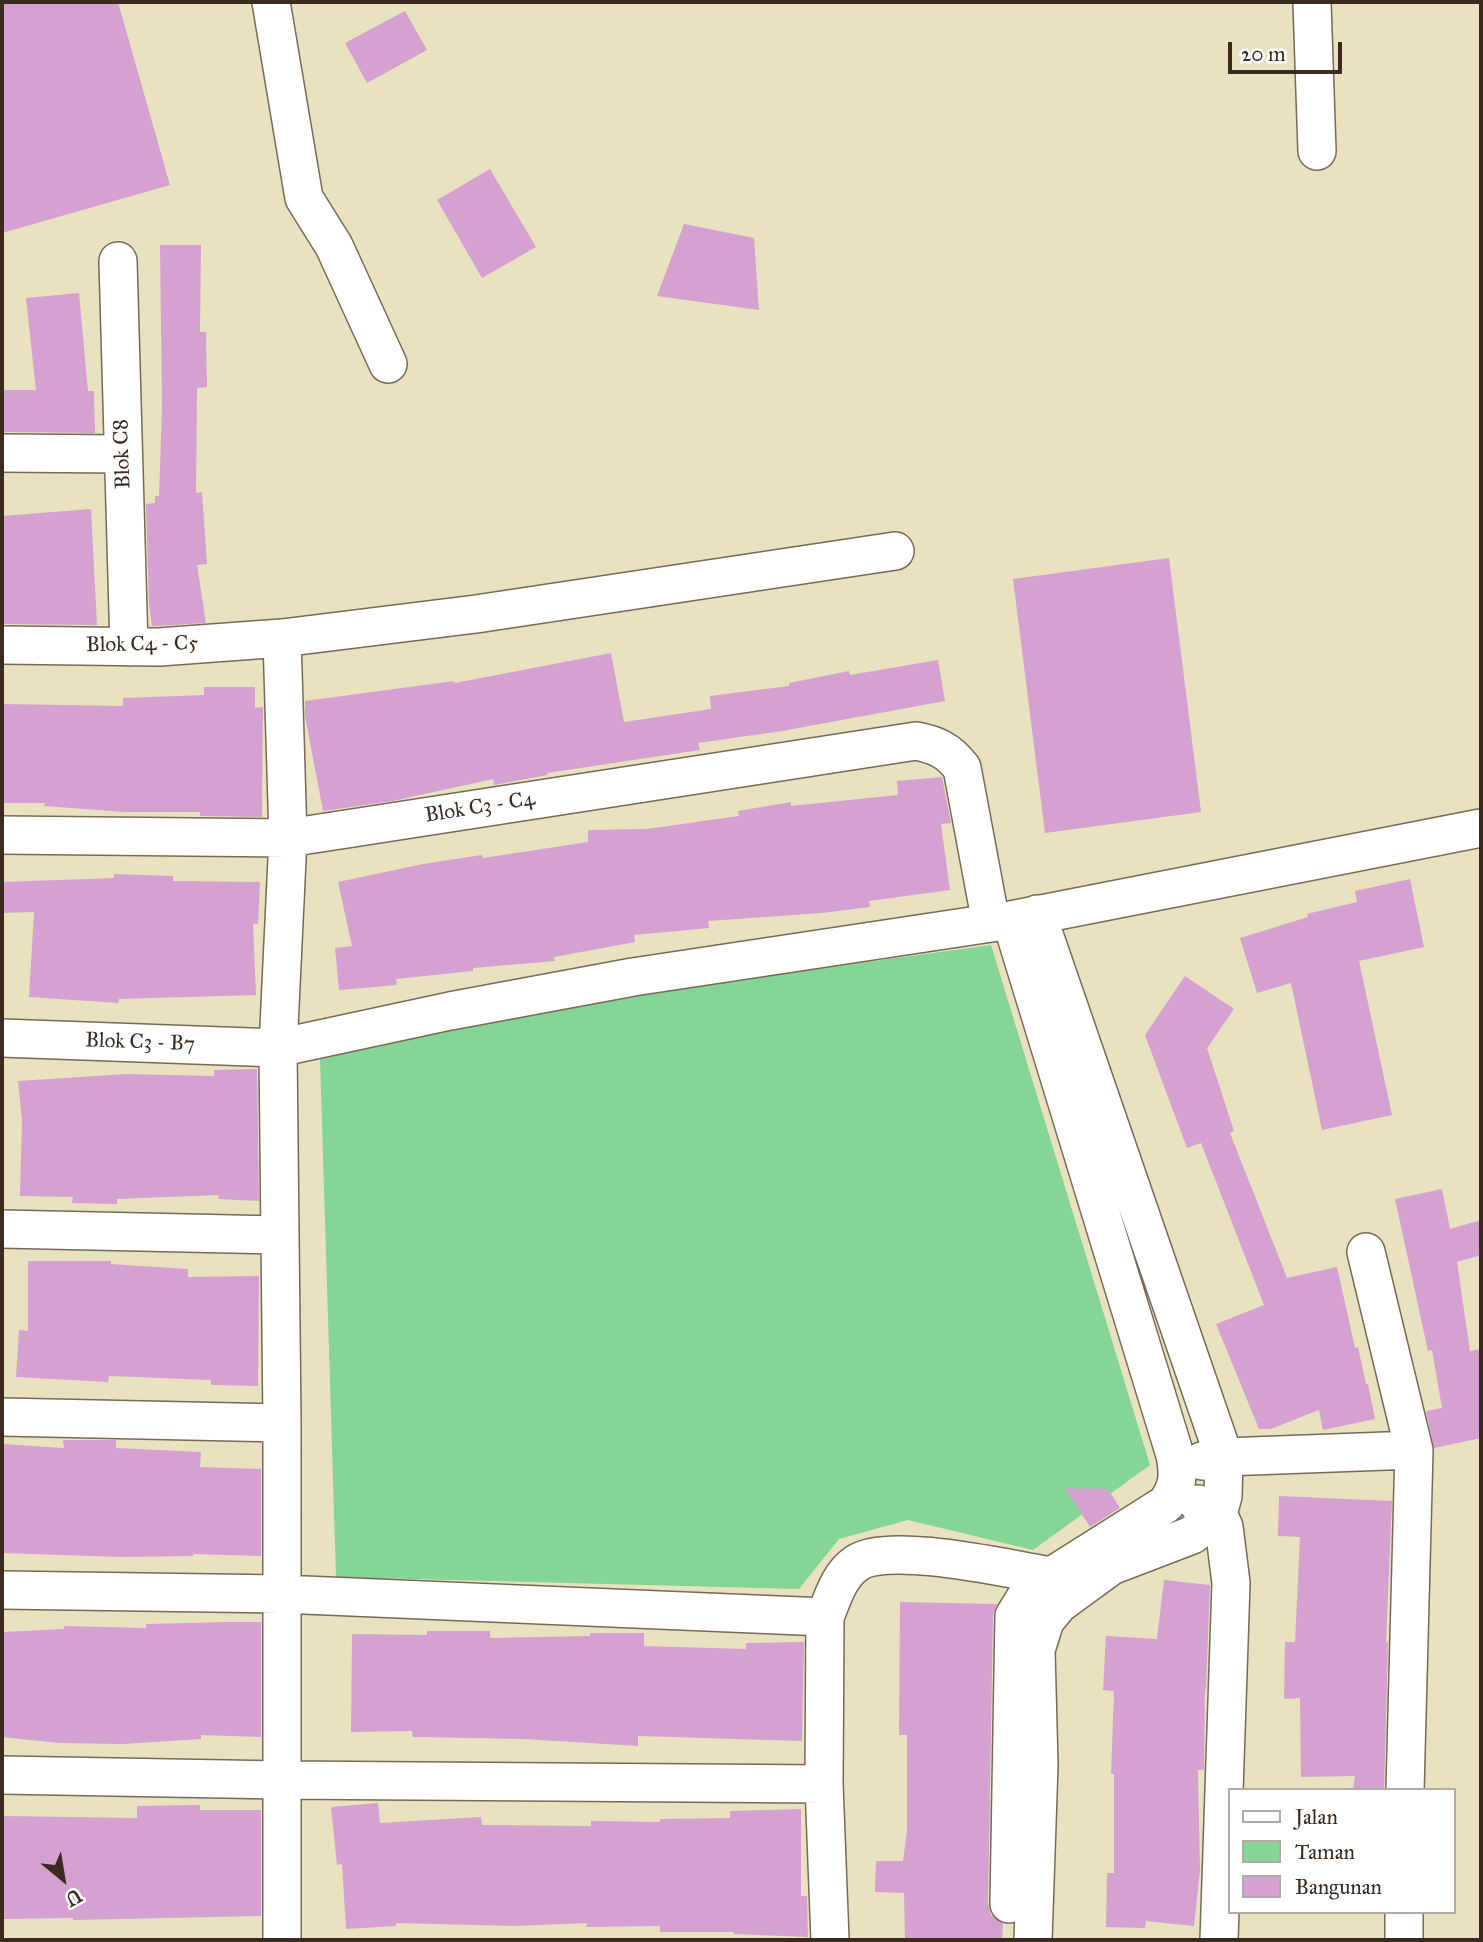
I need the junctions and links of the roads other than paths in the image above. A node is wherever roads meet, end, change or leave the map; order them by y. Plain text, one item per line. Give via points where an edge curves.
1 (271, 2) edge
2 (1312, 2) edge
3 (1317, 151) dead end
4 (118, 261) dead end
5 (388, 364) dead end
6 (2, 453) edge
7 (123, 454) junction
8 (895, 551) dead end
9 (282, 638) junction
10 (2, 645) edge
11 (129, 647) junction
12 (1481, 828) edge
13 (2, 835) edge
14 (288, 838) junction
15 (1013, 919) junction
16 (2, 1038) edge
17 (278, 1048) junction
18 (2, 1229) edge
19 (278, 1235) junction
20 (1366, 1252) dead end
21 (2, 1418) edge
22 (282, 1423) junction
23 (1414, 1450) junction
24 (1224, 1457) junction
25 (1176, 1479) junction
26 (1218, 1514) junction
27 (1052, 1576) junction
28 (2, 1590) edge
29 (281, 1594) junction
30 (825, 1617) junction
31 (2, 1774) edge
32 (281, 1780) junction
33 (824, 1784) junction
34 (1405, 1788) edge
35 (1404, 1914) edge
36 (282, 1940) edge
37 (830, 1940) edge
38 (1009, 1940) edge
39 (1033, 1940) edge
40 (1219, 1940) edge
41 (1404, 1940) edge

1 - 5 street via 304,198 334,246
2 - 3 street
4 - 7 street, Blok C8
6 - 7 street
7 - 11 street, Blok C8
8 - 9 street, Blok C4 - C5
9 - 11 street, Blok C4 - C5
9 - 14 street
10 - 11 street, Blok C4 - C5
12 - 15 street, Blok C3 - B7
13 - 14 street, Blok C3 - C4
14 - 15 street, Blok C3 - C4 via 916,741 937,745 962,768
14 - 17 street
15 - 17 street, Blok C3 - B7 via 633,977
15 - 24 street
15 - 25 street
16 - 17 street, Blok C3 - B7
17 - 19 street
18 - 19 street
19 - 22 street
20 - 23 street
21 - 22 street
22 - 29 street
23 - 24 street
23 - 34 street
24 - 25 street
24 - 26 street
25 - 26 street
25 - 27 street via 1166,1504
26 - 39 street via 1192,1535 1111,1566 1059,1604 1045,1621 1036,1650 1039,1765
26 - 40 street via 1228,1546 1231,1583
27 - 30 street via 884,1554 859,1561 844,1574
27 - 38 street via 1027,1595 1014,1616
28 - 29 street
29 - 30 street
29 - 32 street
30 - 33 street
31 - 32 street
32 - 33 street
32 - 36 street
33 - 37 street
35 - 41 street

